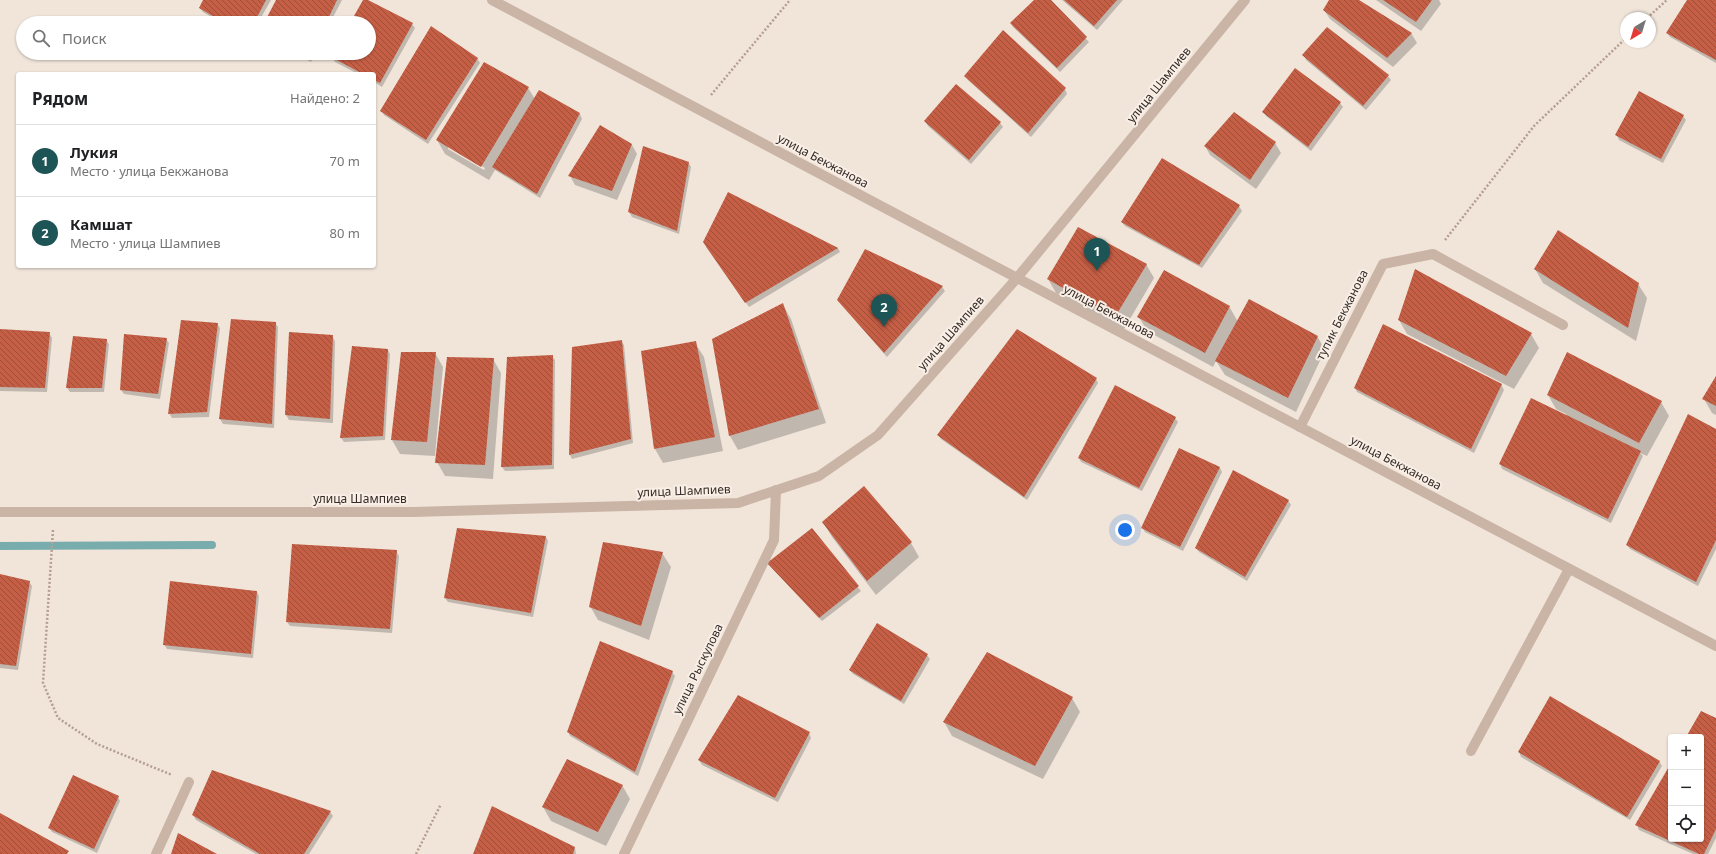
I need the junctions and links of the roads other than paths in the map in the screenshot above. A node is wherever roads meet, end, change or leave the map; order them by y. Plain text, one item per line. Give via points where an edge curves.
1 (1245, 0) edge
2 (497, 1) edge
3 (1017, 278) junction
4 (1563, 325) dead end
5 (1300, 427) junction
6 (776, 490) junction
7 (0, 512) edge
8 (1569, 569) junction
9 (1716, 646) edge
10 (1471, 751) dead end
11 (189, 782) road end
12 (156, 854) edge
13 (624, 854) edge

1 - 3 street, улица Шампиев
2 - 3 street, улица Бекжанова
3 - 5 street, улица Бекжанова
3 - 6 street, улица Шампиев via 878,435 819,476
4 - 5 street, тупик Бекжанова via 1433,254 1383,264
5 - 8 street, улица Бекжанова
6 - 7 street, улица Шампиев via 738,503 413,512
6 - 13 street, улица Рыскулова via 774,540
8 - 9 street, улица Бекжанова
8 - 10 street
11 - 12 street

